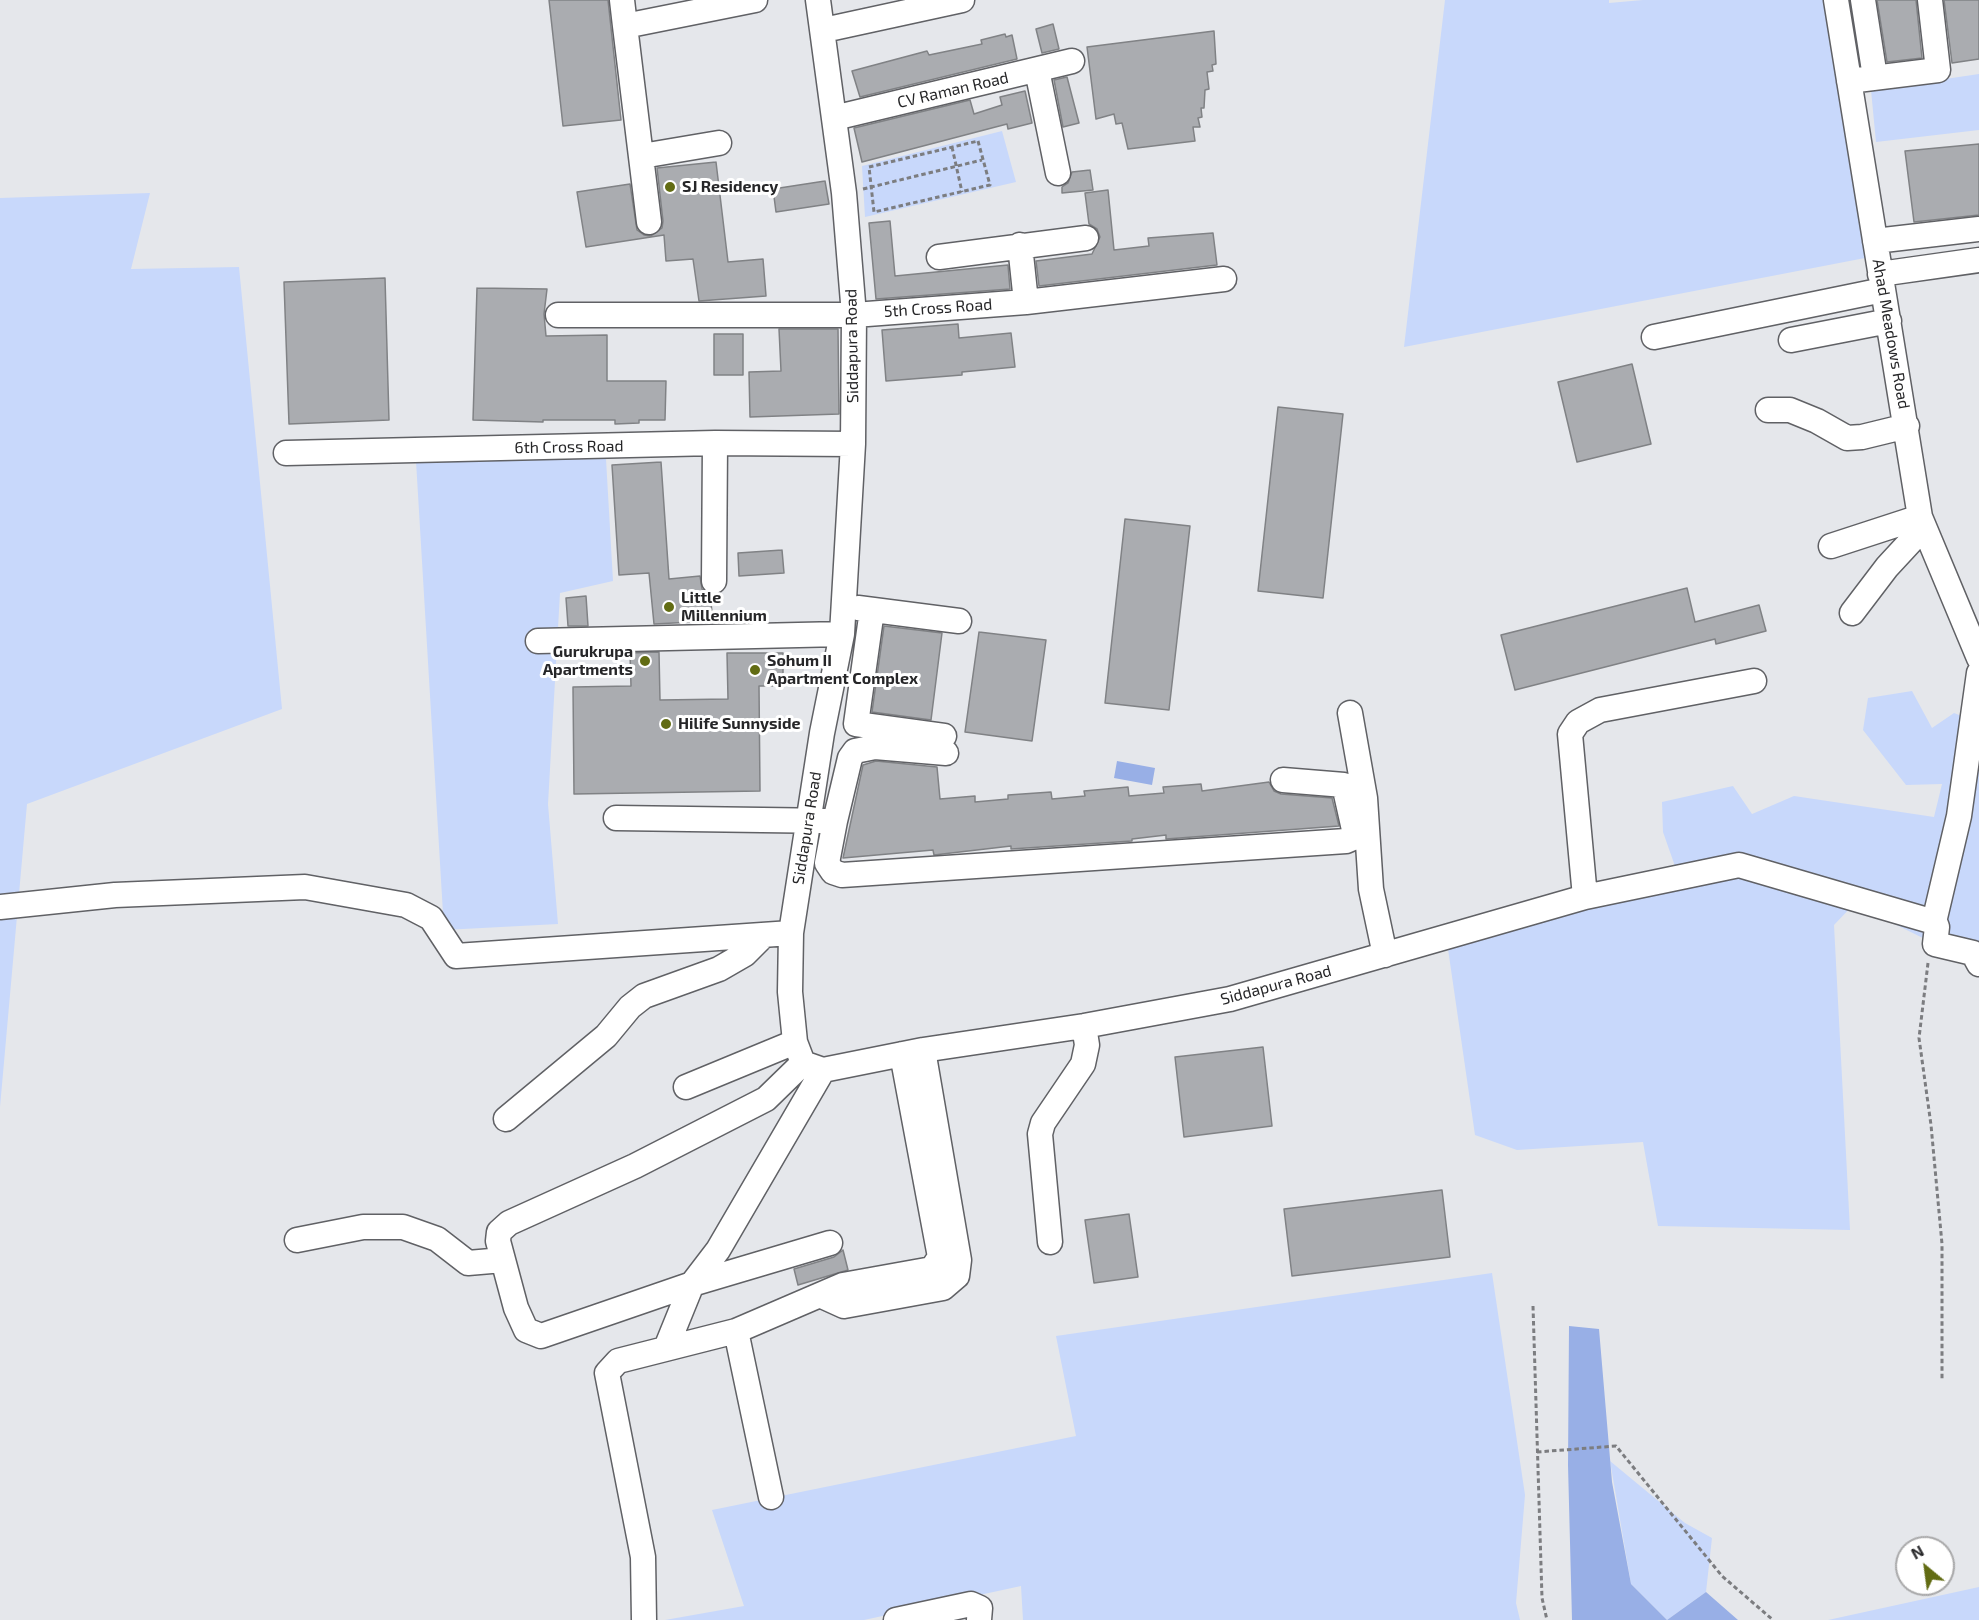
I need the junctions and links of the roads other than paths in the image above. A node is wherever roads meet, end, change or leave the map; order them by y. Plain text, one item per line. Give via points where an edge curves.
1 (622, 0) edge
2 (755, 0) edge
3 (818, 0) edge
4 (962, 0) edge
5 (1836, 0) edge
6 (1863, 0) edge
7 (1930, 0) edge
8 (625, 26) junction
9 (824, 30) junction
10 (1072, 61) dead end
11 (1037, 70) junction
12 (1875, 77) junction
13 (1849, 81) junction
14 (834, 118) junction
15 (719, 143) dead end
16 (642, 156) junction
17 (1058, 173) dead end
18 (649, 222) dead end
19 (1979, 229) edge
20 (1086, 238) dead end
21 (1875, 241) junction
22 (1020, 245) junction
23 (939, 257) dead end
24 (1979, 260) edge
25 (1224, 279) dead end
26 (1882, 282) junction
27 (1026, 302) junction
28 (558, 315) dead end
29 (854, 315) junction
30 (1889, 321) junction
31 (1653, 337) dead end
32 (1791, 340) dead end
33 (1768, 410) dead end
34 (1907, 426) junction
35 (715, 443) junction
36 (853, 444) junction
37 (286, 453) dead end
38 (1922, 522) junction
39 (1832, 546) dead end
40 (714, 581) dead end
41 (843, 606) junction
42 (872, 610) junction
43 (1852, 613) dead end
44 (959, 621) dead end
45 (842, 634) junction
46 (538, 641) dead end
47 (1979, 658) edge
48 (1979, 673) edge
49 (1754, 681) dead end
50 (1350, 713) dead end
51 (1282, 780) dead end
52 (616, 818) dead end
53 (808, 820) junction
54 (835, 821) junction
55 (1585, 897) junction
56 (0, 907) edge
57 (1934, 919) junction
58 (791, 933) junction
59 (764, 935) junction
60 (1386, 955) junction
61 (1979, 964) edge
62 (1084, 1026) junction
63 (912, 1052) junction
64 (807, 1058) junction
65 (686, 1087) dead end
66 (506, 1119) dead end
67 (297, 1240) dead end
68 (1050, 1242) dead end
69 (830, 1243) dead end
70 (503, 1260) junction
71 (692, 1284) junction
72 (736, 1331) junction
73 (666, 1348) junction
74 (771, 1497) dead end
75 (644, 1620) edge
76 (896, 1620) edge
77 (980, 1620) edge

1 - 8 street
2 - 8 street
3 - 9 street, Siddapura Road
4 - 9 street
5 - 13 street, Ahad Meadows Road
6 - 12 street
7 - 12 street via 1938,70
8 - 16 street
9 - 14 street, Siddapura Road
10 - 11 street, CV Raman Road
11 - 14 street, CV Raman Road
11 - 17 street
12 - 13 street
13 - 21 street, Ahad Meadows Road
14 - 29 street, Siddapura Road
15 - 16 street
16 - 18 street
19 - 21 street
20 - 22 street
21 - 26 street, Ahad Meadows Road
22 - 23 street
22 - 27 street
24 - 26 street
25 - 27 street, 5th Cross Road
26 - 30 street, Ahad Meadows Road
26 - 31 street
27 - 29 street, 5th Cross Road
28 - 29 street, 5th Cross Road
29 - 36 street, Siddapura Road
30 - 32 street
30 - 34 street, Ahad Meadows Road
33 - 34 street via 1790,410 1847,438
34 - 38 street, Ahad Meadows Road
35 - 36 street, 6th Cross Road
35 - 37 street, 6th Cross Road
35 - 40 street
36 - 41 street, Siddapura Road
38 - 39 street
38 - 43 street
38 - 47 street, Ahad Meadows Road
41 - 42 street
41 - 45 street, Siddapura Road
42 - 44 street
42 - 54 street via 856,724 945,744 855,751 849,758
45 - 46 street
45 - 53 street, Siddapura Road
48 - 57 street via 1959,816
49 - 55 street via 1600,710 1578,722 1570,734
50 - 60 street via 1365,798 1371,889
51 - 54 street via 1344,785 1353,838 842,875 833,872 827,863
52 - 53 street
53 - 54 street
53 - 58 street, Siddapura Road
55 - 57 street, Siddapura Road via 1739,865
55 - 60 street, Siddapura Road
56 - 59 street via 115,895 305,886 406,905 431,918 456,956
57 - 61 street via 1935,944 1972,953
58 - 59 street
58 - 64 street, Siddapura Road via 790,992
59 - 66 street via 745,954 720,969 644,996 606,1036
60 - 62 street, Siddapura Road via 1230,999
62 - 63 street, Siddapura Road
62 - 68 street via 1087,1045 1083,1064 1043,1123 1040,1134
63 - 64 street, Siddapura Road
63 - 72 street via 940,1257 932,1269 843,1285
64 - 65 street
64 - 70 street via 766,1099 635,1166 509,1223 499,1232
64 - 71 street via 718,1250
67 - 70 street via 363,1227 402,1227 436,1239 468,1263
69 - 71 street
70 - 71 street via 526,1330 541,1336
71 - 73 street
72 - 73 street
72 - 74 street
73 - 75 street via 618,1361 607,1373 643,1557
76 - 77 street via 971,1604 980,1608

